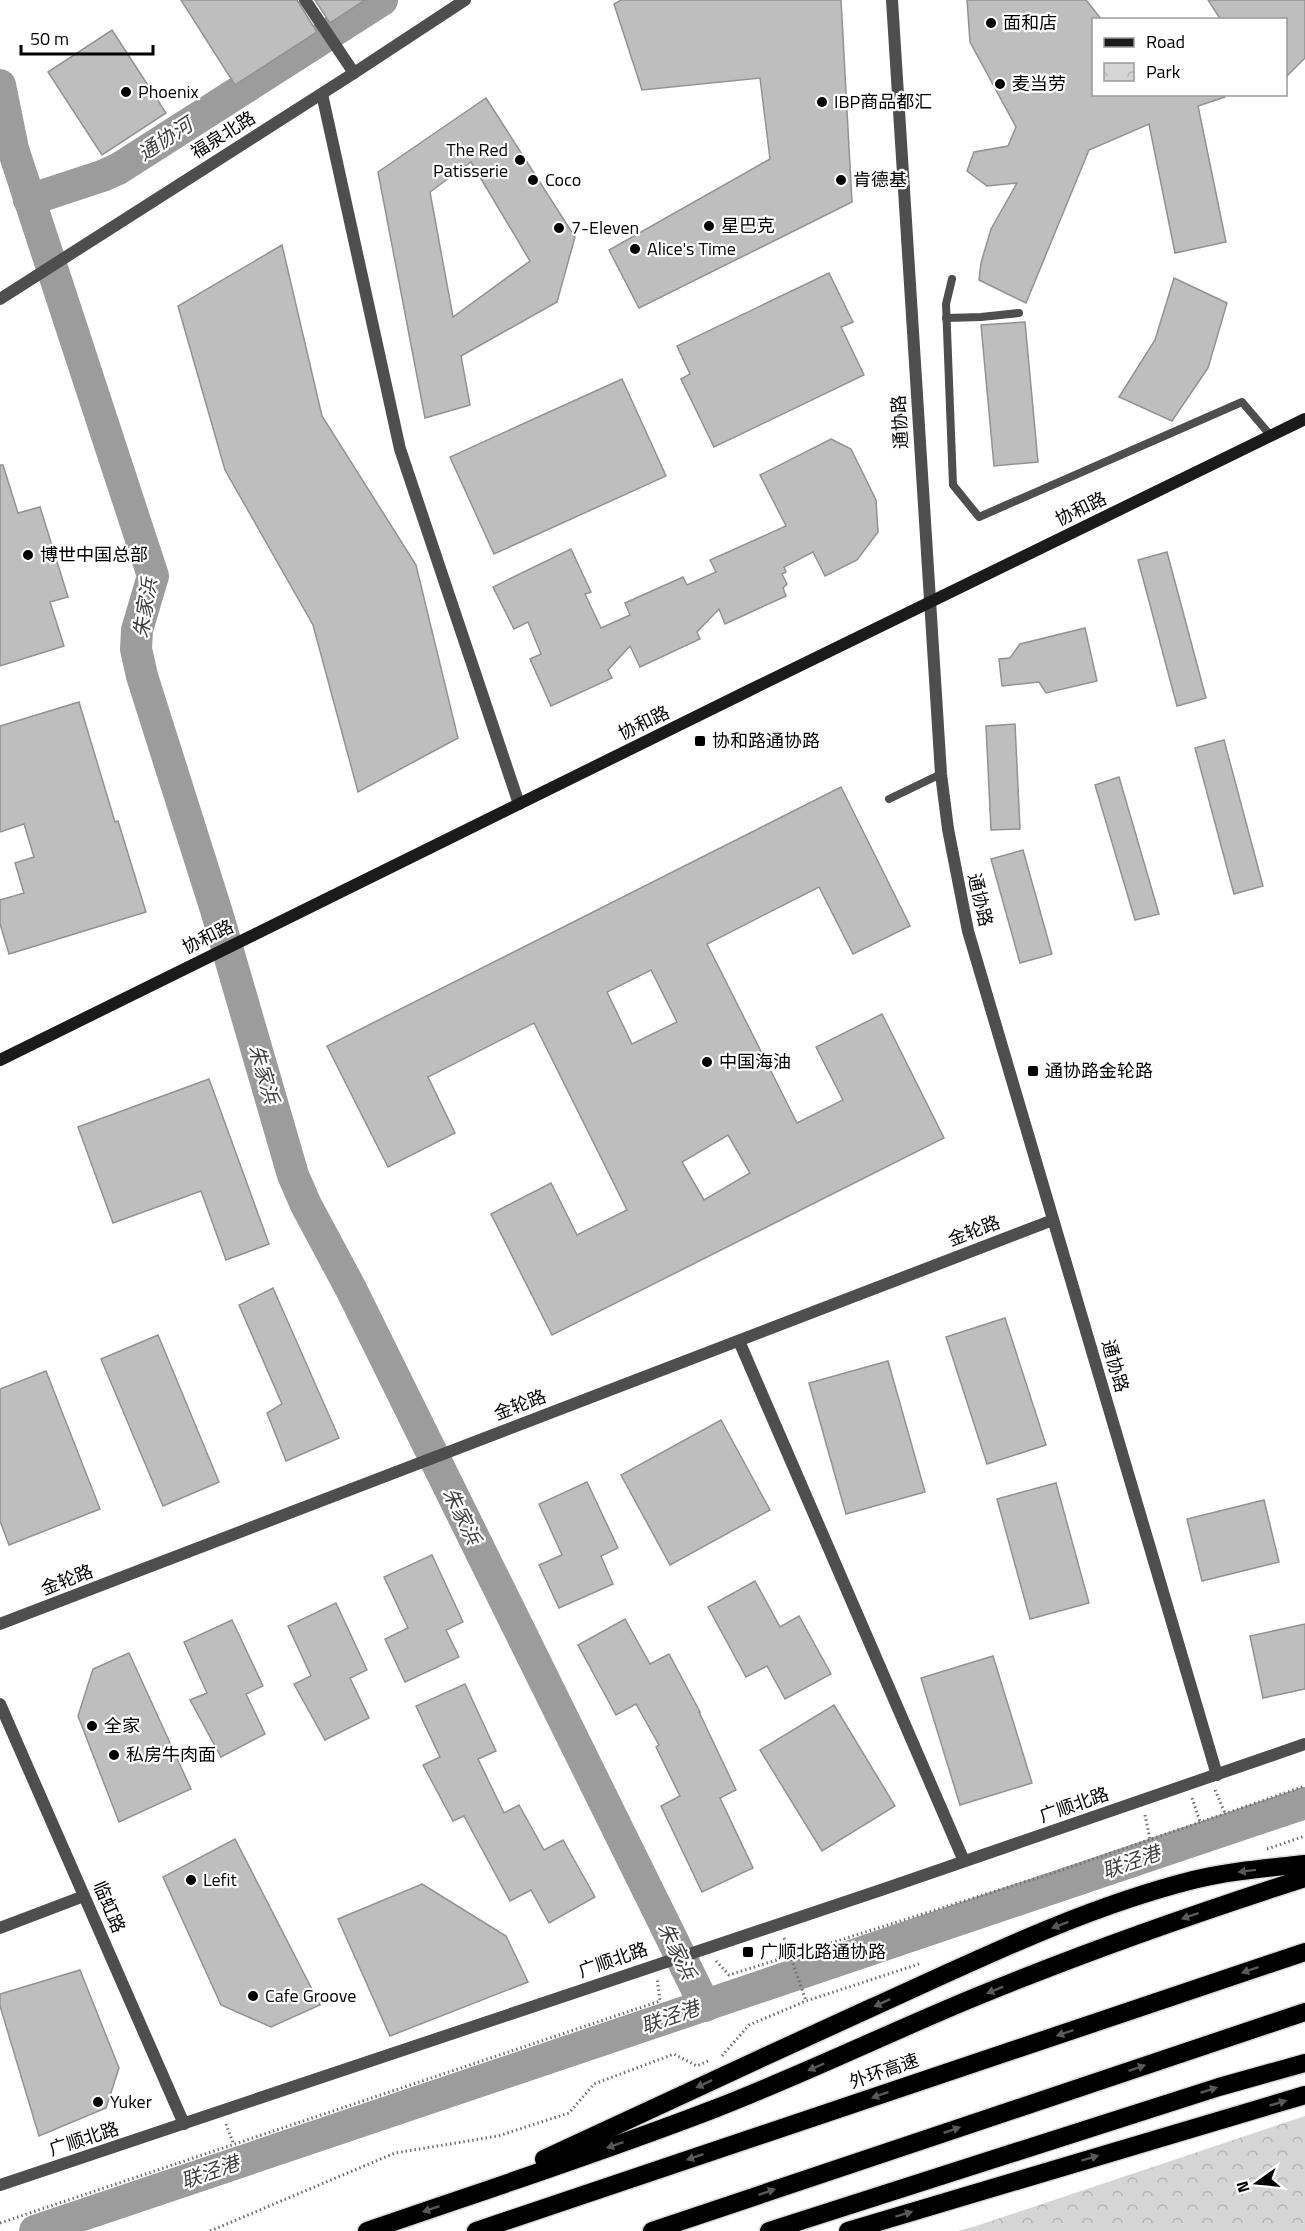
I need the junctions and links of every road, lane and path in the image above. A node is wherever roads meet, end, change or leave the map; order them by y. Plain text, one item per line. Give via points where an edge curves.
1 (305, 0) edge
2 (465, 0) edge
3 (892, 0) edge
4 (353, 73) junction
5 (322, 94) junction
6 (952, 279) dead end
7 (3, 297) edge
8 (1019, 313) dead end
9 (946, 318) junction
10 (1305, 419) edge
11 (1271, 436) junction
12 (929, 603) junction
13 (941, 774) junction
14 (889, 799) dead end
15 (519, 804) junction
16 (0, 1060) edge
17 (1053, 1220) junction
18 (739, 1341) junction
19 (0, 1624) edge
20 (0, 1704) edge
21 (1305, 1744) edge
22 (1213, 1776) junction
23 (1188, 1785) junction
24 (1305, 1786) edge
25 (1142, 1801) junction
26 (1225, 1814) junction
27 (1200, 1822) junction
28 (1305, 1836) edge
29 (1150, 1839) junction
30 (1259, 1851) dead end
31 (964, 1861) junction
32 (1305, 1864) edge
33 (1305, 1878) edge
34 (84, 1896) junction
35 (0, 1928) edge
36 (704, 1948) junction
37 (1305, 1952) edge
38 (789, 1955) junction
39 (932, 1960) dead end
40 (655, 1965) junction
41 (806, 2001) junction
42 (1305, 2012) edge
43 (1305, 2063) edge
44 (1305, 2095) edge
45 (221, 2112) junction
46 (184, 2124) junction
47 (234, 2145) junction
48 (0, 2186) edge
49 (458, 2199) junction
50 (0, 2223) edge
51 (210, 2231) edge
52 (367, 2231) edge
53 (476, 2231) edge
54 (652, 2231) edge
55 (769, 2231) edge
56 (848, 2231) edge

1 - 4 street
2 - 4 street, 福泉北路
3 - 12 street, 通协路
4 - 5 street, 福泉北路
5 - 7 street, 福泉北路
5 - 15 street via 400,449
6 - 9 lane
8 - 9 lane
9 - 11 lane via 953,485 979,517 1242,402
10 - 11 main road, 协和路
11 - 12 main road, 协和路
12 - 13 street, 通协路
12 - 15 main road, 协和路
13 - 14 lane
13 - 17 street, 通协路 via 968,931
15 - 16 main road, 协和路
17 - 18 street, 金轮路
17 - 22 street, 通协路
18 - 19 street, 金轮路
18 - 31 street
20 - 34 street, 临虹路
21 - 22 street, 广顺北路
22 - 23 street, 广顺北路
22 - 26 path
23 - 25 street, 广顺北路
23 - 27 path
24 - 26 path
25 - 29 path
25 - 31 street, 广顺北路
26 - 27 path
27 - 29 path
28 - 30 path
29 - 38 path
31 - 36 street, 广顺北路
32 -> 49 highway via 1194,1880 1049,1929
33 -> 49 highway via 1158,1927 973,1998 714,2109
34 - 35 street
34 - 46 street, 临虹路
36 - 38 path via 729,1975
36 - 40 street, 广顺北路
37 -> 53 highway, 外环高速
38 - 41 path
39 - 41 path
40 - 45 street, 广顺北路
40 - 47 path via 660,2001
41 - 51 path via 749,2025 723,2055 697,2066 674,2054 594,2084 569,2113 498,2136 394,2152
54 -> 42 highway
55 -> 43 highway
56 -> 44 highway
45 - 46 street, 广顺北路
45 - 47 path
46 - 48 street, 广顺北路
47 - 50 path
49 -> 52 highway

